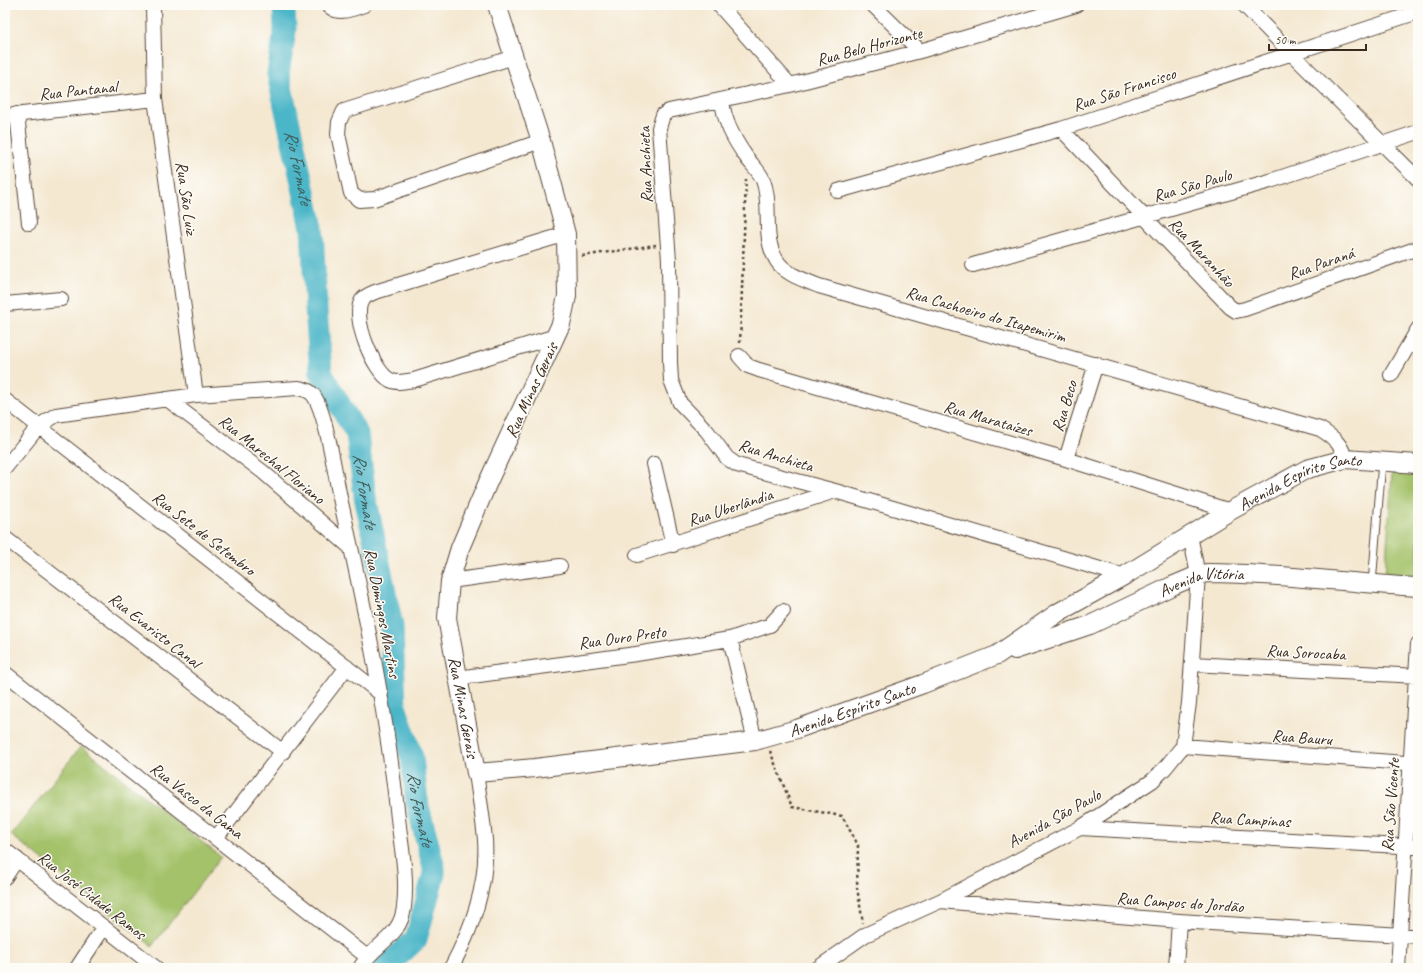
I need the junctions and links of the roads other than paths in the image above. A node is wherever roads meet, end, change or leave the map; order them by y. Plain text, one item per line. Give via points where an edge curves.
1 (152, 5) edge
2 (328, 5) edge
3 (364, 5) edge
4 (497, 5) edge
5 (719, 5) edge
6 (873, 5) edge
7 (1076, 5) edge
8 (1244, 5) edge
9 (1418, 12) edge
10 (920, 52) junction
11 (1290, 53) junction
12 (514, 57) junction
13 (790, 85) junction
14 (155, 99) junction
15 (722, 100) junction
16 (669, 111) joint
17 (11, 115) edge
18 (1061, 129) junction
19 (1418, 132) edge
20 (542, 141) junction
21 (1383, 143) junction
22 (1418, 179) edge
23 (838, 191) dead end
24 (1145, 217) junction
25 (29, 223) dead end
26 (566, 234) junction
27 (1418, 248) edge
28 (973, 265) dead end
29 (61, 299) dead end
30 (5, 304) edge
31 (1236, 310) joint
32 (1418, 329) edge
33 (556, 336) junction
34 (739, 356) road end
35 (1096, 364) junction
36 (1391, 375) dead end
37 (196, 395) junction
38 (168, 399) junction
39 (5, 400) edge
40 (39, 426) junction
41 (1066, 459) junction
42 (1345, 459) junction
43 (1382, 462) junction
44 (654, 464) dead end
45 (1418, 464) edge
46 (5, 468) edge
47 (835, 491) junction
48 (1230, 511) junction
49 (1190, 535) junction
50 (5, 538) edge
51 (673, 545) junction
52 (352, 548) junction
53 (637, 555) dead end
54 (560, 566) dead end
55 (1198, 575) junction
56 (1124, 576) junction
57 (450, 581) junction
58 (1372, 584) junction
59 (1418, 587) edge
60 (784, 611) dead end
61 (1059, 612) junction
62 (1071, 632) junction
63 (730, 639) junction
64 (1418, 644) edge
65 (998, 655) junction
66 (1192, 664) junction
67 (347, 667) junction
68 (5, 673) edge
69 (1417, 676) edge
70 (457, 678) junction
71 (380, 694) junction
72 (760, 740) junction
73 (1183, 746) junction
74 (283, 752) junction
75 (1414, 764) edge
76 (476, 773) junction
77 (1080, 828) junction
78 (216, 838) junction
79 (1412, 847) edge
80 (5, 850) edge
81 (17, 859) junction
82 (5, 877) edge
83 (940, 901) junction
84 (1179, 921) junction
85 (104, 926) junction
86 (1400, 934) junction
87 (1418, 936) edge
88 (363, 962) edge
89 (77, 968) edge
90 (156, 968) edge
91 (451, 968) edge
92 (818, 968) edge
93 (1176, 968) edge
94 (1398, 968) edge

1 - 14 street, Rua São Luiz
2 - 3 street via 334,10 342,11
4 - 12 street, Rua Minas Gerais
5 - 13 street
6 - 10 street
7 - 10 street, Rua Belo Horizonte
8 - 11 street
9 - 11 street, Rua São Francisco
10 - 13 street, Rua Belo Horizonte
11 - 18 street, Rua São Francisco
11 - 21 street
12 - 20 street, Rua Minas Gerais
12 - 20 street via 344,111 339,122 338,134 351,193 360,200 374,199
13 - 15 street, Rua Belo Horizonte
14 - 17 street, Rua Pantanal
14 - 37 street, Rua São Luiz
15 - 16 street, Rua Belo Horizonte
15 - 35 street, Rua Cachoeiro do Itapemirim via 728,126 763,179 767,192 768,234 775,258 784,269 819,286
16 - 47 street, Rua Anchieta via 663,115 659,128 667,244 671,380 680,403 707,431 731,462
17 - 25 street
18 - 23 street, Rua São Francisco
18 - 24 street, Rua Maranhão
19 - 21 street, Rua São Paulo
20 - 26 street, Rua Minas Gerais
21 - 22 street
21 - 24 street, Rua São Paulo via 1270,181
24 - 28 street, Rua São Paulo
24 - 31 street, Rua Maranhão via 1230,307
26 - 33 street, Rua Minas Gerais via 567,296
26 - 33 street via 375,292 362,300 359,307 360,323 373,363 390,380 402,382
27 - 31 street, Rua Paraná via 1246,309
29 - 30 street
32 - 36 street
33 - 57 street, Rua Minas Gerais via 488,482 460,548
34 - 41 street, Rua Marataízes via 748,366 759,370
35 - 41 street, Rua Beco
35 - 42 street, Rua Cachoeiro do Itapemirim via 1320,429 1334,437 1343,450
37 - 38 street, Rua Domingos Martins
37 - 52 street, Rua Domingos Martins via 298,388 310,392 314,396 323,422
38 - 40 street, Rua Domingos Martins via 56,416
38 - 52 street, Rua Marechal Floriano via 263,472
39 - 40 street, Rua Sete de Setembro
40 - 46 street, Rua Domingos Martins
40 - 67 street, Rua Sete de Setembro
41 - 48 street, Rua Marataízes
42 - 43 street, Avenida Espírito Santo
42 - 48 street, Avenida Espírito Santo via 1307,469
43 - 45 street, Avenida Espírito Santo
43 - 58 lane
44 - 51 street
47 - 51 street, Rua Uberlândia
47 - 56 street, Rua Anchieta
48 - 49 street, Avenida Espírito Santo
49 - 55 street
49 - 56 street, Avenida Espírito Santo
50 - 74 street, Rua Evaristo Canal
51 - 53 street, Rua Uberlândia
52 - 71 street, Rua Domingos Martins
54 - 57 street
55 - 58 street, Avenida Vitória via 1214,573 1290,576
55 - 62 street, Avenida Vitória
55 - 66 street
56 - 61 street, Avenida Espírito Santo
57 - 70 street, Rua Minas Gerais via 447,618
58 - 59 street, Avenida Vitória
60 - 63 street, Rua Ouro Preto via 770,625
61 - 62 street via 1060,626
61 - 65 street, Avenida Espírito Santo
62 - 65 street, Avenida Vitória
63 - 70 street, Rua Ouro Preto
63 - 72 street
64 - 69 street, Rua São Vicente
65 - 72 street, Avenida Espírito Santo via 908,690
66 - 69 street, Rua Sorocaba
66 - 73 street
67 - 71 street, Rua Sete de Setembro
67 - 74 street
68 - 78 street, Rua Vasco da Gama
69 - 75 street, Rua São Vicente
70 - 76 street, Rua Minas Gerais
71 - 88 street, Rua Domingos Martins via 406,872 404,908 399,924 388,939
72 - 76 street, Avenida Espírito Santo
73 - 75 street, Rua Bauru
73 - 77 street, Avenida São Paulo via 1152,781
74 - 78 street
75 - 79 street, Rua São Vicente
76 - 91 street via 485,841 483,874 474,918
77 - 79 street, Rua Campinas
77 - 83 street, Avenida São Paulo
78 - 88 street, Rua Vasco da Gama
79 - 86 street, Rua São Vicente
80 - 81 street, Rua José Cidade Ramos
81 - 82 street
81 - 85 street, Rua José Cidade Ramos
83 - 84 street, Rua Campos do Jordão
83 - 92 street, Avenida São Paulo via 865,935
84 - 86 street, Rua Campos do Jordão
84 - 93 street
85 - 89 street
85 - 90 street, Rua José Cidade Ramos
86 - 87 street, Rua Campos do Jordão
86 - 94 street, Rua São Vicente

